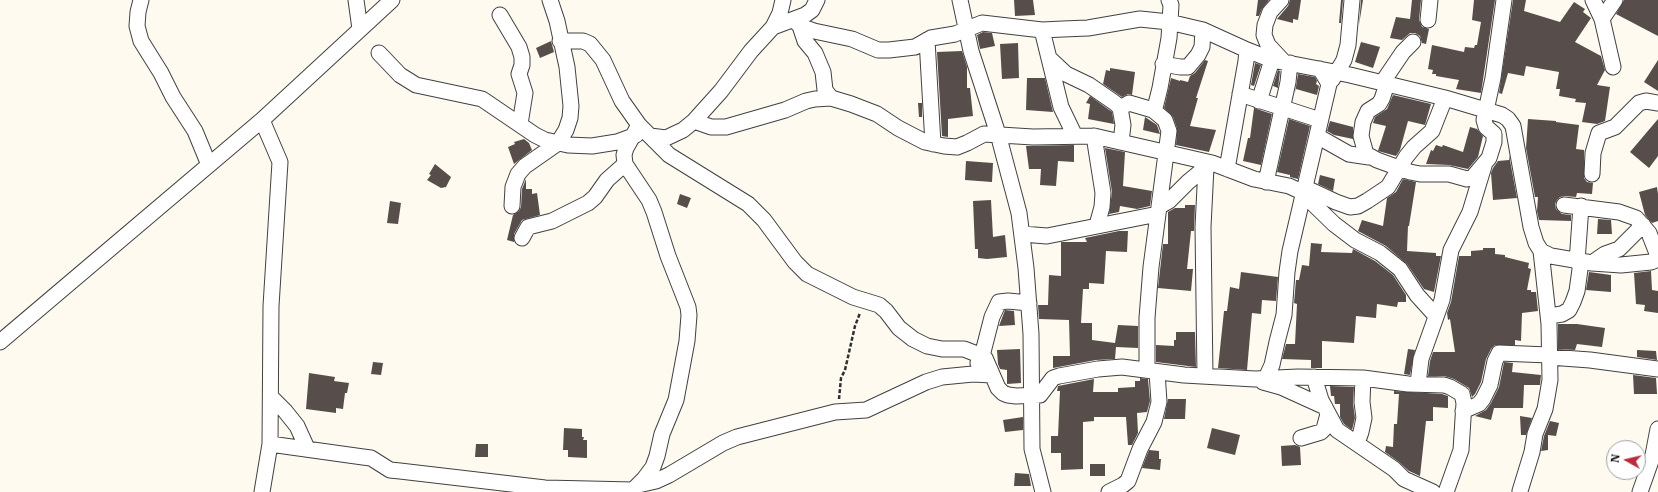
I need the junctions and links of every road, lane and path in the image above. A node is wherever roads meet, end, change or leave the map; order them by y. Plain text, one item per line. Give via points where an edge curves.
1 (141, 0) edge
2 (356, 0) edge
3 (392, 0) edge
4 (550, 0) edge
5 (783, 0) edge
6 (817, 0) edge
7 (960, 0) edge
8 (1169, 0) edge
9 (1281, 0) edge
10 (1352, 0) edge
11 (1430, 0) edge
12 (1504, 0) edge
13 (1593, 0) edge
14 (1615, 0) edge
15 (500, 15) dead end
16 (1602, 19) junction
17 (1428, 20) dead end
18 (1169, 22) junction
19 (797, 23) junction
20 (773, 27) junction
21 (360, 29) junction
22 (967, 29) junction
23 (1042, 30) junction
24 (1203, 30) junction
25 (927, 40) junction
26 (560, 41) junction
27 (1413, 42) dead end
28 (1246, 50) junction
29 (379, 54) dead end
30 (1050, 59) junction
31 (1282, 61) junction
32 (1163, 64) junction
33 (1614, 67) dead end
34 (1333, 78) junction
35 (1385, 84) junction
36 (1240, 94) junction
37 (831, 98) junction
38 (1445, 98) junction
39 (1259, 100) junction
40 (1658, 103) edge
41 (1120, 108) junction
42 (1282, 108) junction
43 (1153, 110) junction
44 (1485, 110) junction
45 (262, 120) junction
46 (1320, 120) junction
47 (694, 121) junction
48 (520, 124) junction
49 (645, 132) junction
50 (998, 134) junction
51 (1075, 136) junction
52 (1094, 136) junction
53 (1317, 136) junction
54 (630, 138) junction
55 (1121, 142) junction
56 (558, 143) junction
57 (933, 144) junction
58 (1166, 153) junction
59 (1369, 157) junction
60 (1485, 163) junction
61 (625, 164) junction
62 (209, 165) junction
63 (1209, 165) junction
64 (1227, 169) junction
65 (1399, 169) junction
66 (1592, 174) dead end
67 (1163, 182) junction
68 (1188, 182) junction
69 (1266, 182) junction
70 (1304, 191) junction
71 (1564, 205) dead end
72 (512, 206) dead end
73 (1581, 206) junction
74 (1159, 210) junction
75 (1097, 225) junction
76 (1643, 225) junction
77 (1022, 234) junction
78 (522, 238) dead end
79 (1541, 251) junction
80 (1658, 256) edge
81 (1658, 260) edge
82 (1584, 262) junction
83 (866, 301) junction
84 (1029, 303) junction
85 (1436, 316) junction
86 (1549, 316) junction
87 (0, 342) edge
88 (982, 356) junction
89 (1549, 356) junction
90 (1658, 369) edge
91 (1152, 371) junction
92 (973, 374) junction
93 (992, 375) junction
94 (1205, 376) junction
95 (1314, 377) junction
96 (1260, 378) junction
97 (1363, 378) junction
98 (1418, 384) junction
99 (1032, 395) junction
100 (271, 397) junction
101 (841, 411) junction
102 (1326, 411) junction
103 (1463, 411) junction
104 (1658, 429) edge
105 (1321, 432) junction
106 (1301, 438) dead end
107 (1351, 439) junction
108 (270, 444) junction
109 (307, 448) junction
110 (634, 489) edge
111 (1520, 491) dead end
112 (262, 492) edge
113 (1043, 492) edge
114 (1109, 492) edge
115 (1433, 492) edge
116 (1446, 492) edge
117 (1640, 492) edge

1 - 62 street via 137,26 141,41 195,130
2 - 21 street
3 - 21 street
4 - 26 street
5 - 20 street
6 - 19 street via 812,10
7 - 22 street
8 - 18 street
9 - 31 street via 1270,12 1264,35 1268,45
10 - 34 street via 1348,44 1344,60
11 - 17 street
12 - 44 street via 1493,78
13 - 16 street
14 - 16 street
15 - 48 street via 522,57 519,74 525,93
16 - 33 street
18 - 23 street via 1140,19 1088,28
18 - 24 street
18 - 32 street via 1169,38
19 - 20 street
19 - 25 street via 814,31 852,39 878,50 915,47
19 - 37 street via 804,41 815,53 825,90
20 - 47 street
21 - 45 street
22 - 23 street via 982,23
22 - 25 street
22 - 50 street via 970,51
23 - 30 street
24 - 28 street
24 - 32 street via 1202,46 1188,67
25 - 57 street
26 - 49 street via 587,42 596,50 622,101
26 - 56 street via 567,67 571,106 566,130
27 - 35 street via 1403,52
28 - 31 street
28 - 36 street
29 - 48 street via 400,75 416,85 482,99
30 - 41 street via 1066,74 1089,85
30 - 51 street via 1063,113
31 - 34 street via 1320,68
31 - 39 street
31 - 42 street
32 - 43 street
34 - 35 street
34 - 46 street
35 - 38 street
35 - 59 street via 1382,99 1368,111 1361,129 1364,148
36 - 39 street
36 - 64 street
37 - 47 street via 815,99 774,114 726,127 710,127
37 - 57 street via 877,114 910,135
38 - 44 street
38 - 65 street via 1432,131 1414,147
39 - 42 street
40 - 66 street via 1639,103 1615,127 1599,133 1593,153
41 - 43 street via 1129,103
41 - 55 street via 1123,125
42 - 46 street
42 - 69 street
43 - 58 street via 1168,125
44 - 60 street via 1484,124 1494,138
44 - 79 street via 1502,115 1513,126 1531,227
45 - 62 street
45 - 100 street via 280,162 271,306
46 - 53 street
47 - 49 street via 674,135 659,138
48 - 56 street via 545,140
49 - 54 street
49 - 83 street via 669,155 748,204 807,274
50 - 51 street
50 - 57 street via 984,134 957,147
50 - 77 street
51 - 52 street
52 - 55 street
52 - 75 street via 1103,193
53 - 59 street via 1349,154
53 - 70 street
54 - 56 street via 592,146
54 - 61 street via 624,156
55 - 58 street
56 - 72 street via 525,166 518,174 513,187
58 - 63 street
58 - 67 street
59 - 65 street
60 - 65 street via 1473,177 1467,179 1457,175 1420,174
60 - 85 street via 1465,225 1451,250 1442,300
61 - 78 street via 607,180 588,203 552,220 528,227
61 - 110 street via 649,200 689,315 676,400 662,434 653,467
62 - 87 street
63 - 64 street
63 - 68 street
63 - 94 street via 1203,227
64 - 69 street
65 - 70 street via 1388,187 1358,206 1350,207
67 - 68 street
67 - 74 street
68 - 74 street
69 - 70 street
70 - 85 street via 1321,212 1355,240 1380,253 1400,269 1417,295
70 - 96 street via 1288,265 1284,315 1272,365
71 - 73 street
73 - 76 street via 1627,214
73 - 82 street
74 - 75 street
74 - 91 street via 1149,295
75 - 77 street via 1047,236
76 - 80 street
76 - 82 street via 1619,249
77 - 84 street
79 - 82 street via 1551,256
79 - 86 street
81 - 82 street via 1621,265
82 - 86 street via 1574,302 1562,314
83 - 88 street via 883,308 900,328 927,346 964,349
83 - 101 path via 855,326 840,385
84 - 88 street via 999,302 992,317
84 - 99 street
85 - 98 street via 1421,359
86 - 89 street
88 - 92 street
88 - 93 street
89 - 90 street
89 - 103 street via 1499,353 1484,400
89 - 111 street via 1549,394
91 - 94 street
91 - 99 street via 1122,367 1068,374 1053,378 1040,395
91 - 114 street via 1159,402 1154,422 1128,481
92 - 93 street
92 - 101 street via 942,377 926,382 866,410
93 - 99 street via 1003,393 1016,396
94 - 96 street
95 - 96 street
95 - 97 street
95 - 102 street
96 - 102 street
97 - 98 street
97 - 107 street via 1363,424
98 - 103 street via 1444,385 1462,394
99 - 113 street via 1032,449
100 - 108 street
100 - 109 street via 296,426
101 - 110 street via 737,437 669,475
102 - 105 street
102 - 107 street via 1337,430
103 - 116 street via 1461,450
104 - 117 street via 1653,455
105 - 106 street
105 - 107 street
107 - 115 street via 1404,479
108 - 109 street
108 - 112 street
109 - 110 street via 371,458 390,470 545,488

